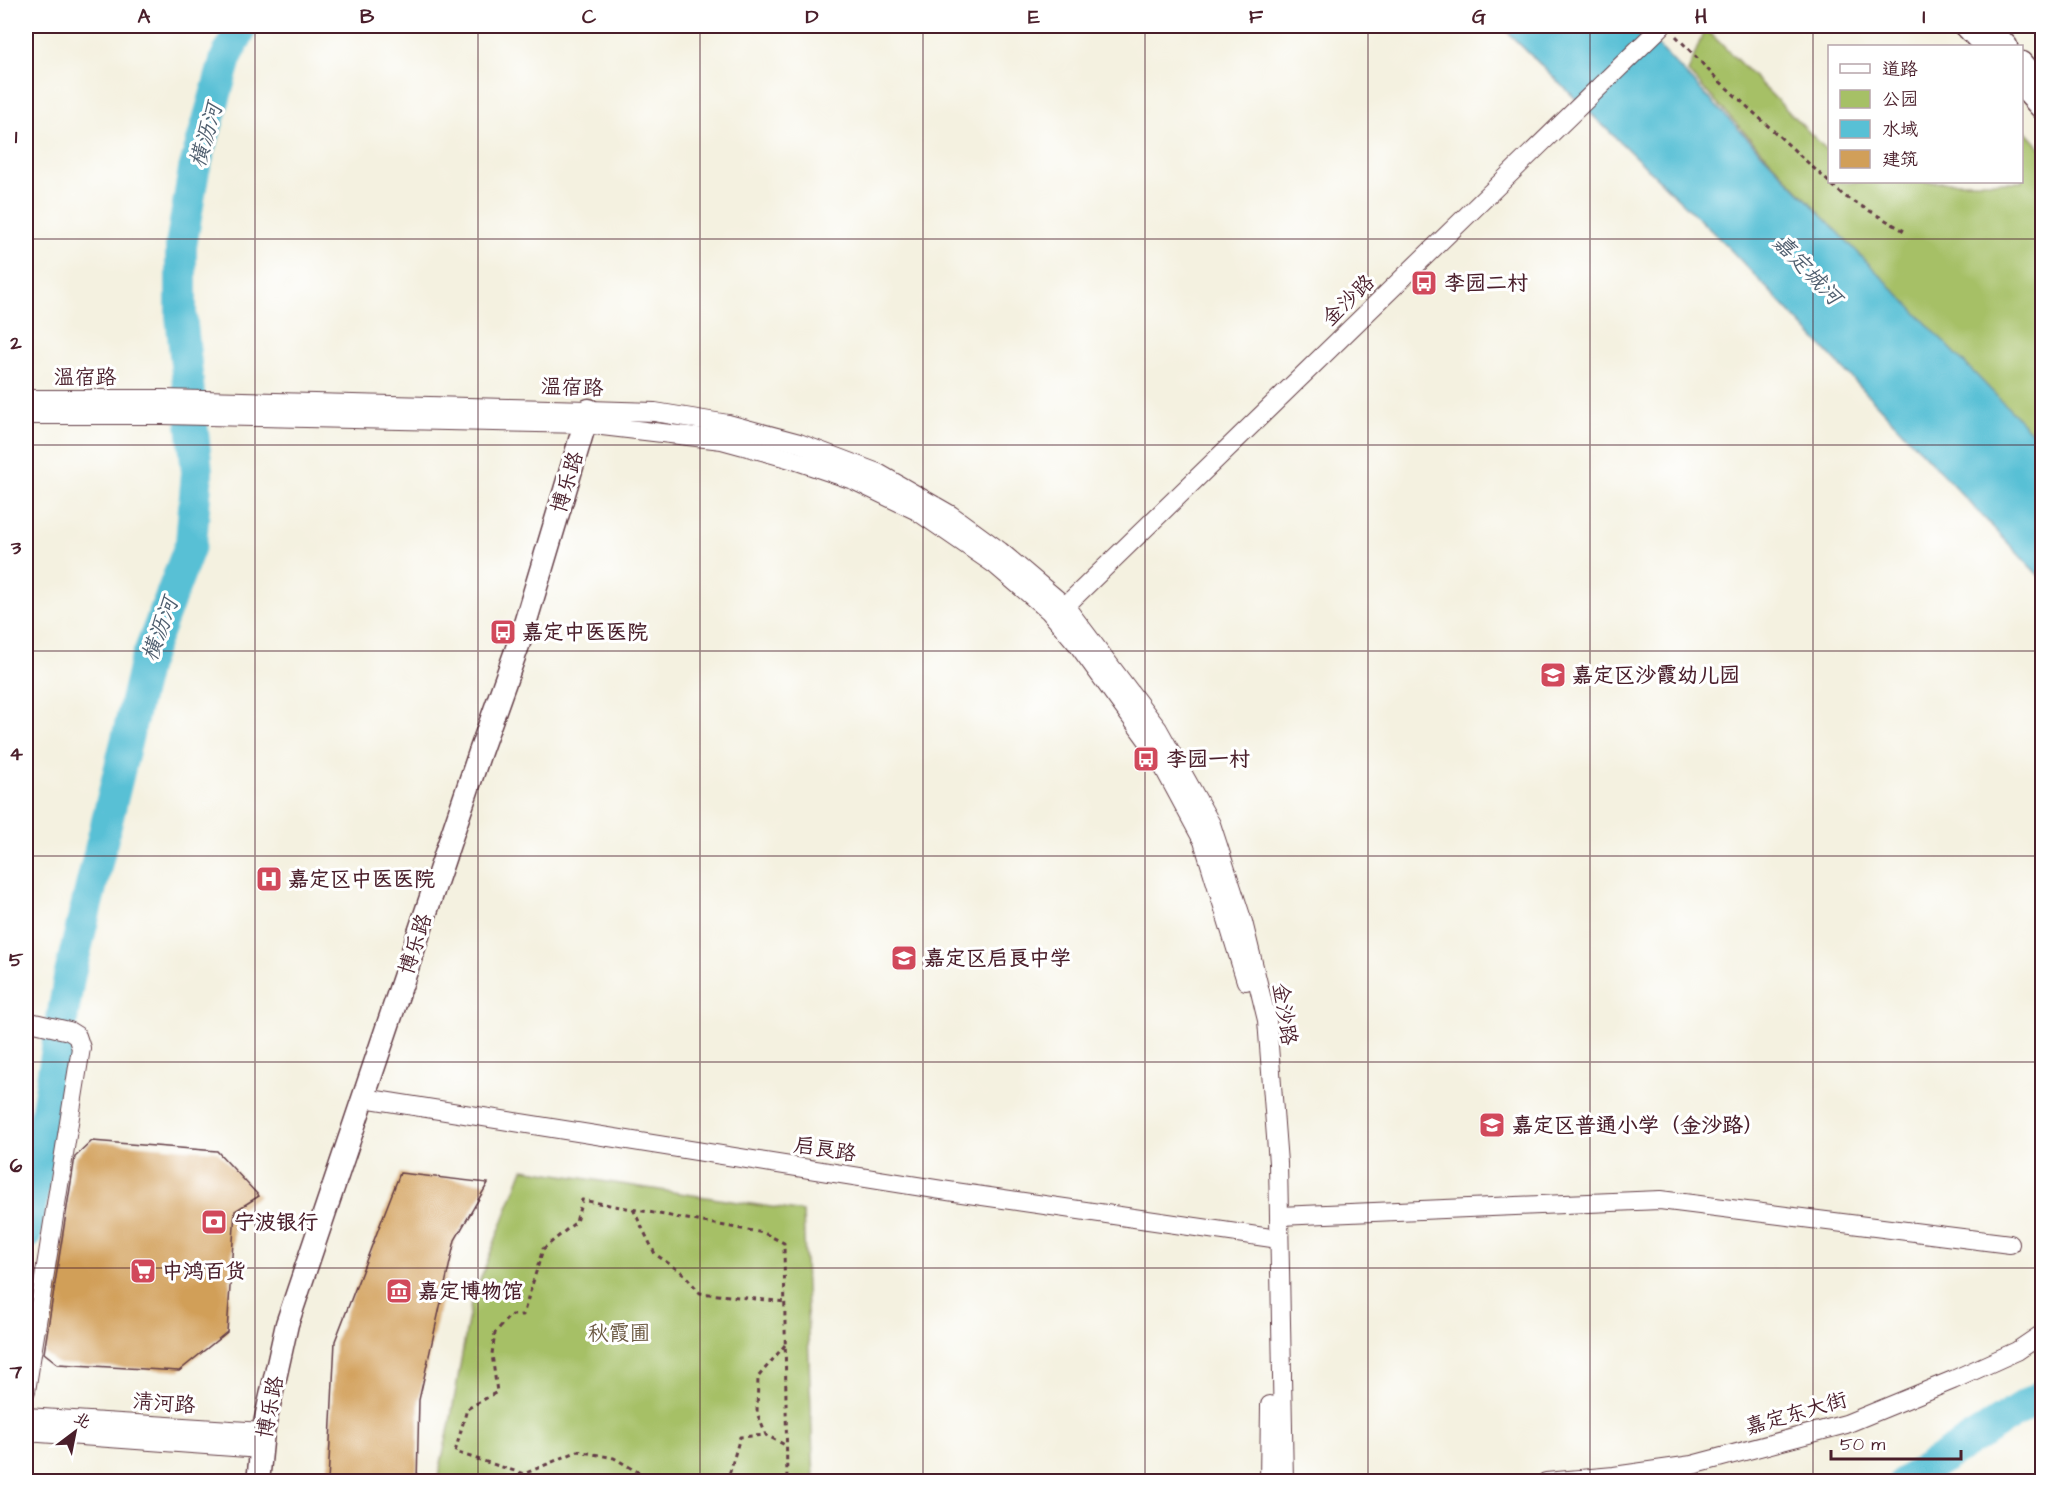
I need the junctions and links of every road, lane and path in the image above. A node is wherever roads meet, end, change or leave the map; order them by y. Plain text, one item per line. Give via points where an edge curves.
1 (1966, 26) edge
2 (1987, 26) edge
3 (1664, 30) edge
4 (1984, 45) edge
5 (2005, 45) edge
6 (2023, 64) edge
7 (2043, 86) edge
8 (2023, 87) edge
9 (2043, 108) edge
10 (1828, 181) edge
11 (1830, 183) edge
12 (1906, 232) dead end
13 (26, 399) edge
14 (163, 407) junction
15 (26, 415) edge
16 (587, 417) junction
17 (1059, 611) junction
18 (26, 1021) edge
19 (364, 1098) junction
20 (633, 1209) junction
21 (1279, 1216) junction
22 (1275, 1238) junction
23 (2010, 1244) dead end
24 (785, 1302) junction
25 (2043, 1334) edge
26 (786, 1344) junction
27 (26, 1391) edge
28 (26, 1417) edge
29 (26, 1432) edge
30 (766, 1435) junction
31 (262, 1441) junction
32 (787, 1446) junction
33 (258, 1482) edge
34 (655, 1482) edge
35 (727, 1482) edge
36 (787, 1482) edge
37 (1269, 1482) edge
38 (1284, 1482) edge
39 (1546, 1482) edge

1 - 4 main road
2 - 5 main road
3 - 10 path
3 - 17 street, 金沙路
6 - 7 main road
8 - 9 main road
11 - 12 path via 1844,196
13 - 14 street, 温宿路
14 - 15 street
14 - 16 street, 温宿路
16 - 17 street, 温宿路 via 722,440 853,480 917,511
16 - 19 main road, 博乐路 via 521,638
17 - 21 street, 金沙路 via 1158,729 1211,824 1243,922 1267,1020
17 - 22 street via 1078,645 1153,748 1203,841 1250,996
18 - 27 street via 73,1034 81,1048
19 - 22 street, 启良路 via 948,1191
19 - 31 main road, 博乐路 via 287,1323
20 - 24 path via 655,1254 684,1274 700,1293
20 - 24 path via 764,1233 784,1243
20 - 34 path via 582,1200 576,1222 543,1249 523,1315 510,1315 495,1333 492,1354 497,1392 467,1409 455,1452 524,1474 578,1451 614,1458
21 - 22 street, 金沙路
21 - 23 street via 1660,1200
22 - 37 street
22 - 38 street, 金沙路
24 - 26 path
25 - 39 street, 嘉定东大街 via 2017,1351 1846,1424 1692,1465
26 - 30 path via 759,1377 757,1413
26 - 32 path
28 - 31 street, 清河路
29 - 31 street
30 - 32 path
30 - 35 path via 740,1437
31 - 33 main road, 博乐路
32 - 36 path

